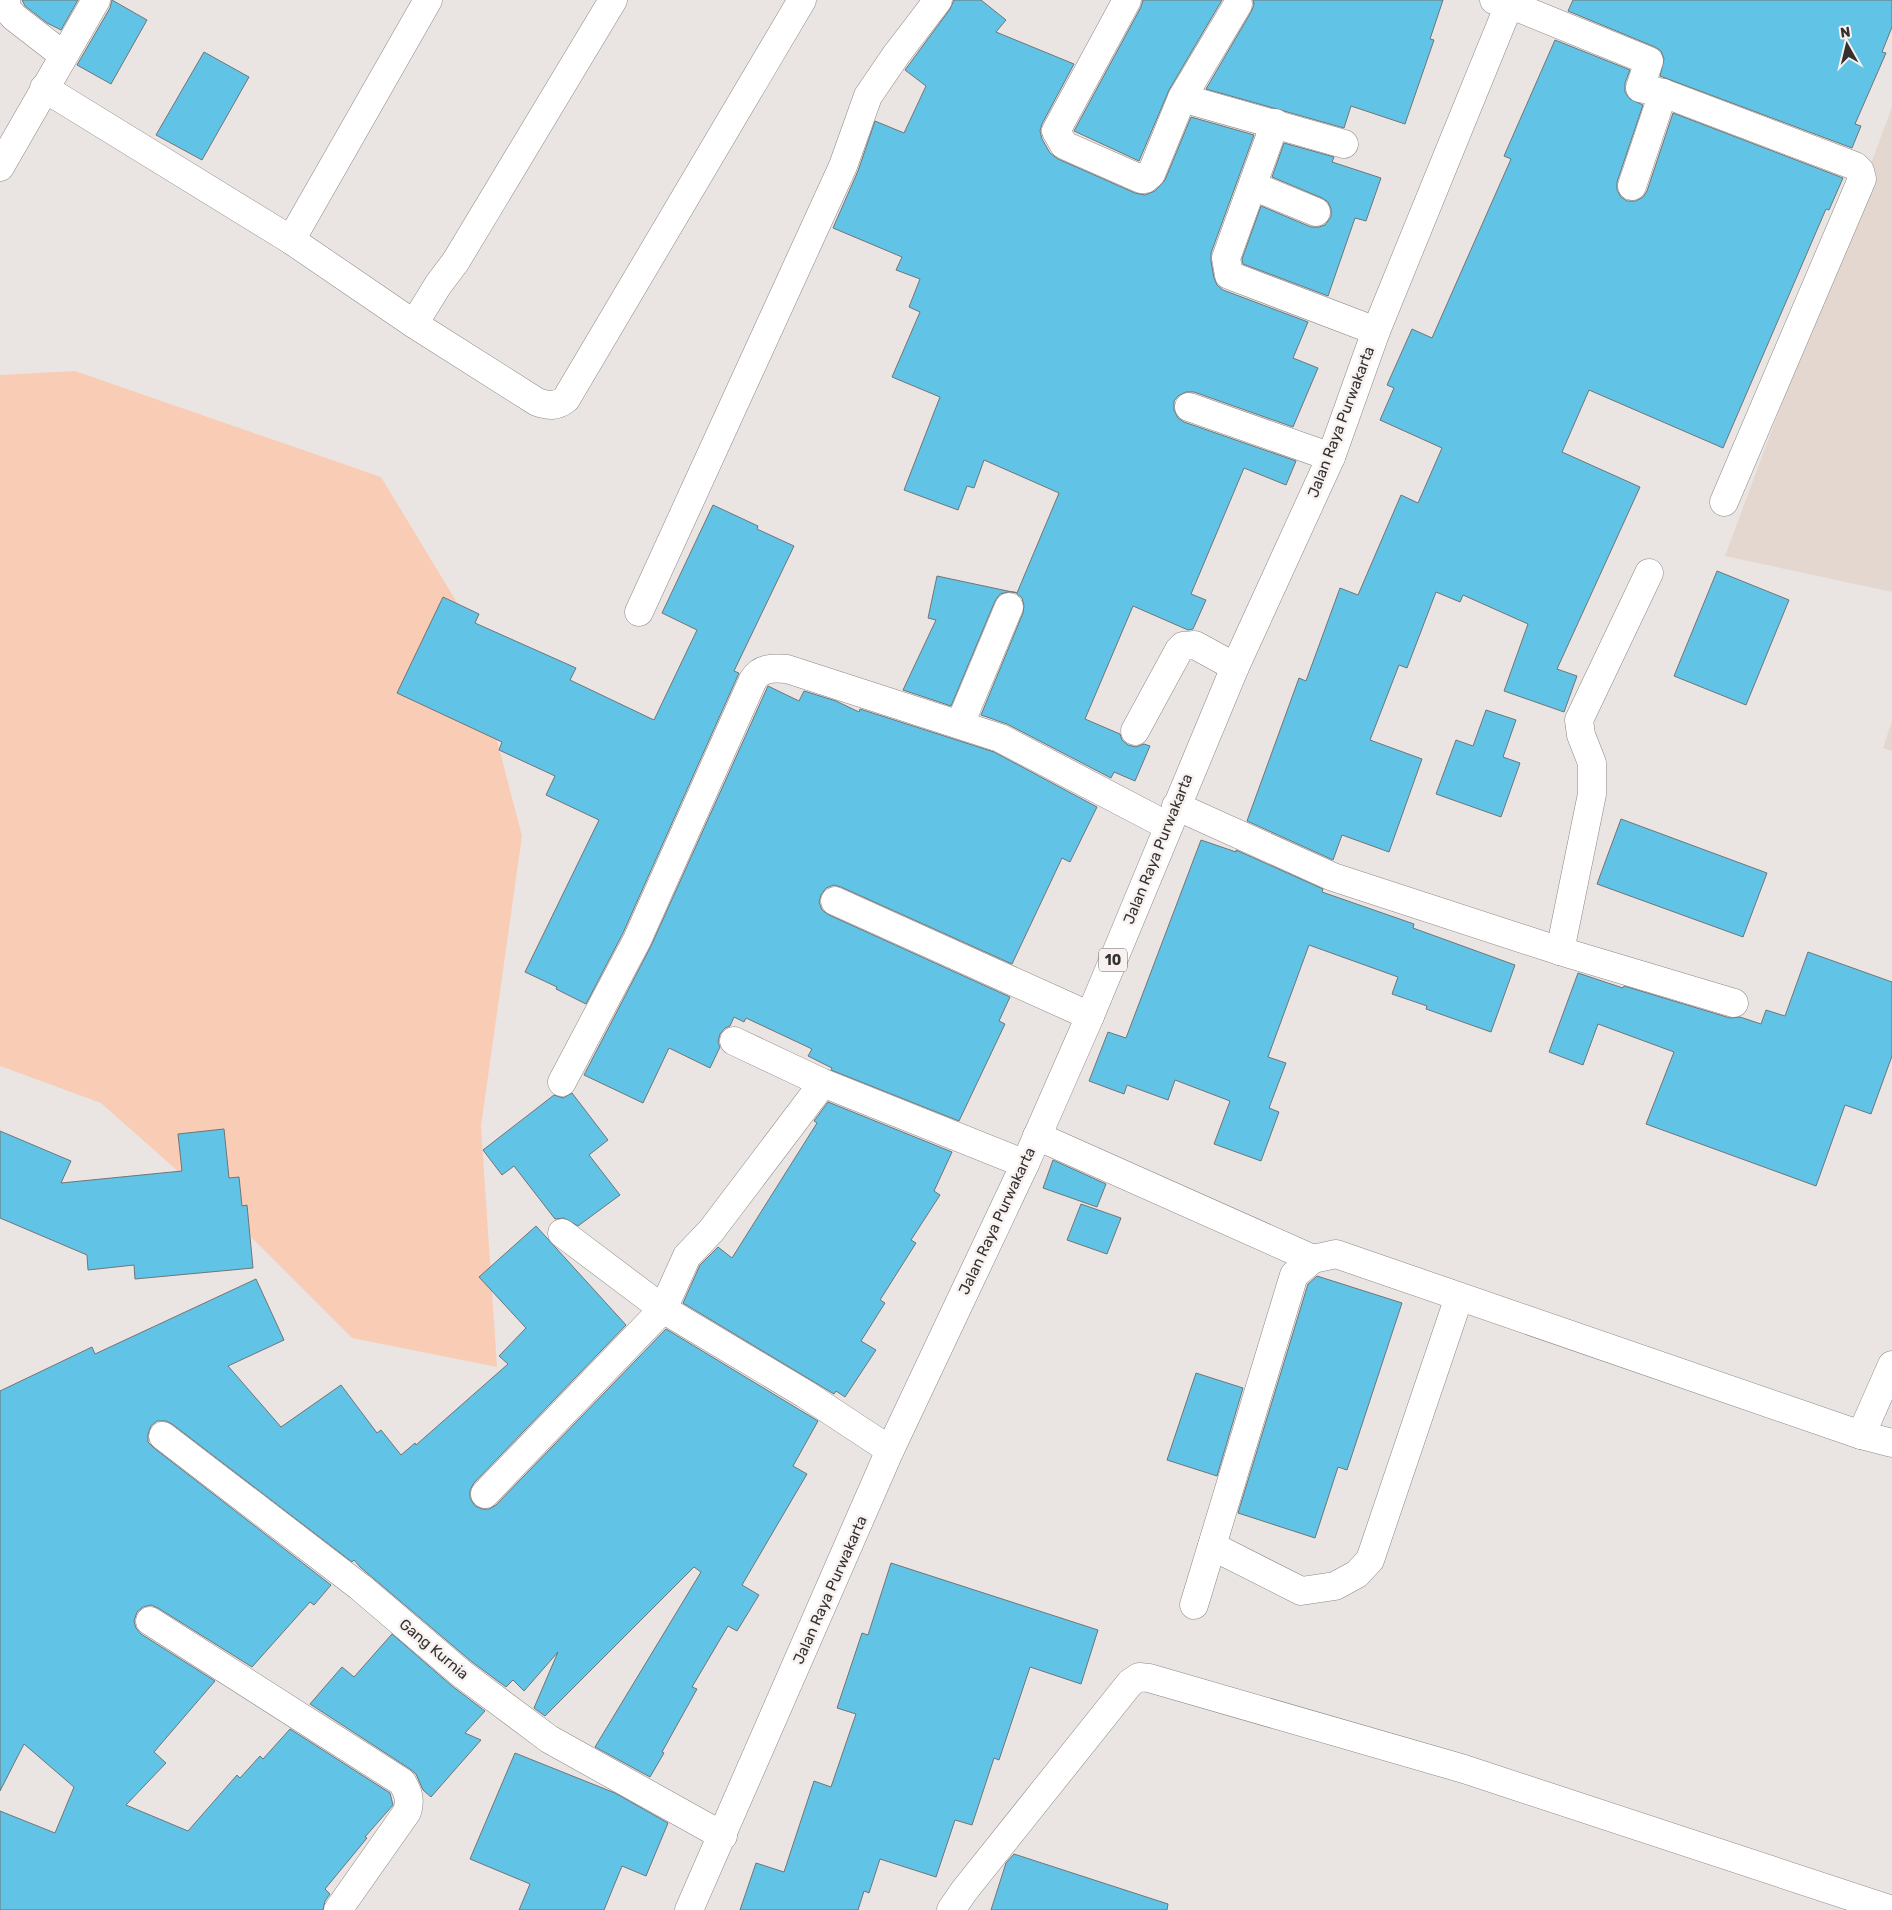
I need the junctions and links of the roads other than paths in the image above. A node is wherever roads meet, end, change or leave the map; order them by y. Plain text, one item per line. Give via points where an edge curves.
1 (6, 0) edge
2 (96, 0) edge
3 (428, 0) edge
4 (614, 0) edge
5 (802, 0) edge
6 (938, 0) edge
7 (1127, 0) edge
8 (1504, 1) edge
9 (1238, 4) dead end
10 (63, 55) junction
11 (44, 88) junction
12 (1663, 93) junction
13 (1182, 98) junction
14 (1275, 123) junction
15 (1344, 144) dead end
16 (0, 167) edge
17 (1253, 186) junction
18 (1632, 186) dead end
19 (1316, 212) dead end
20 (291, 240) junction
21 (414, 324) junction
22 (1376, 331) junction
23 (1189, 407) dead end
24 (1331, 458) junction
25 (1724, 502) dead end
26 (1649, 572) dead end
27 (1009, 607) dead end
28 (639, 612) dead end
29 (1235, 667) junction
30 (960, 724) junction
31 (1135, 731) dead end
32 (1172, 816) junction
33 (835, 901) dead end
34 (1560, 951) junction
35 (1734, 1003) dead end
36 (1090, 1016) junction
37 (734, 1041) dead end
38 (562, 1082) dead end
39 (823, 1083) junction
40 (1037, 1136) junction
41 (1025, 1164) junction
42 (562, 1233) dead end
43 (1313, 1259) junction
44 (1459, 1297) junction
45 (663, 1308) junction
46 (1892, 1364) edge
47 (1861, 1435) junction
48 (163, 1436) dead end
49 (1892, 1443) edge
50 (890, 1450) junction
51 (485, 1494) dead end
52 (1212, 1546) junction
53 (1194, 1605) dead end
54 (150, 1621) dead end
55 (723, 1836) junction
56 (338, 1910) edge
57 (689, 1910) edge
58 (951, 1910) edge
59 (1892, 1910) edge

1 - 10 main road via 6,8 14,17
2 - 10 main road
3 - 20 main road
4 - 21 main road via 456,262
5 - 21 main road via 566,399 549,406 536,402
6 - 28 main road via 868,96 843,166
7 - 13 main road via 1056,131 1058,136 1064,144 1145,179 1151,174
8 - 12 main road via 1649,61 1640,88
8 - 22 main road, Jalan Raya Purwakarta / 10
9 - 13 main road
10 - 11 main road
11 - 16 main road
11 - 20 main road
12 - 18 main road
12 - 25 main road via 1855,166 1862,179
13 - 14 main road
14 - 15 main road
14 - 17 main road
17 - 19 main road
17 - 22 main road via 1226,258 1229,275
20 - 21 main road
22 - 24 main road, Jalan Raya Purwakarta / 10
23 - 24 main road
24 - 29 main road, Jalan Raya Purwakarta / 10
26 - 34 main road via 1579,720 1592,763 1592,794
27 - 30 main road
29 - 31 main road via 1195,645 1183,646
29 - 32 main road, Jalan Raya Purwakarta / 10
30 - 32 main road via 1000,738
30 - 38 main road via 787,669 772,668 758,672 636,940
32 - 34 main road via 1333,877
32 - 36 main road, Jalan Raya Purwakarta / 10
33 - 36 main road
34 - 35 main road
36 - 40 main road, Jalan Raya Purwakarta / 10
37 - 39 main road
39 - 41 main road
39 - 45 main road via 711,1230 687,1256
40 - 41 main road, Jalan Raya Purwakarta / 10
40 - 43 main road
41 - 50 main road, Jalan Raya Purwakarta / 10
42 - 45 main road
43 - 44 main road via 1336,1254
43 - 52 main road via 1294,1275
44 - 47 main road
44 - 52 main road via 1370,1560 1357,1574 1335,1586 1301,1591
45 - 50 main road via 806,1394
45 - 51 main road
46 - 47 main road
47 - 49 main road
48 - 55 main road, Gang Kurnia via 360,1587 462,1674 549,1739
50 - 55 main road, Jalan Raya Purwakarta / 10
52 - 53 main road
54 - 56 main road via 402,1782 410,1804 407,1812
55 - 57 main road, Jalan Raya Purwakarta / 10
58 - 59 main road via 1130,1683 1139,1677 1464,1769

